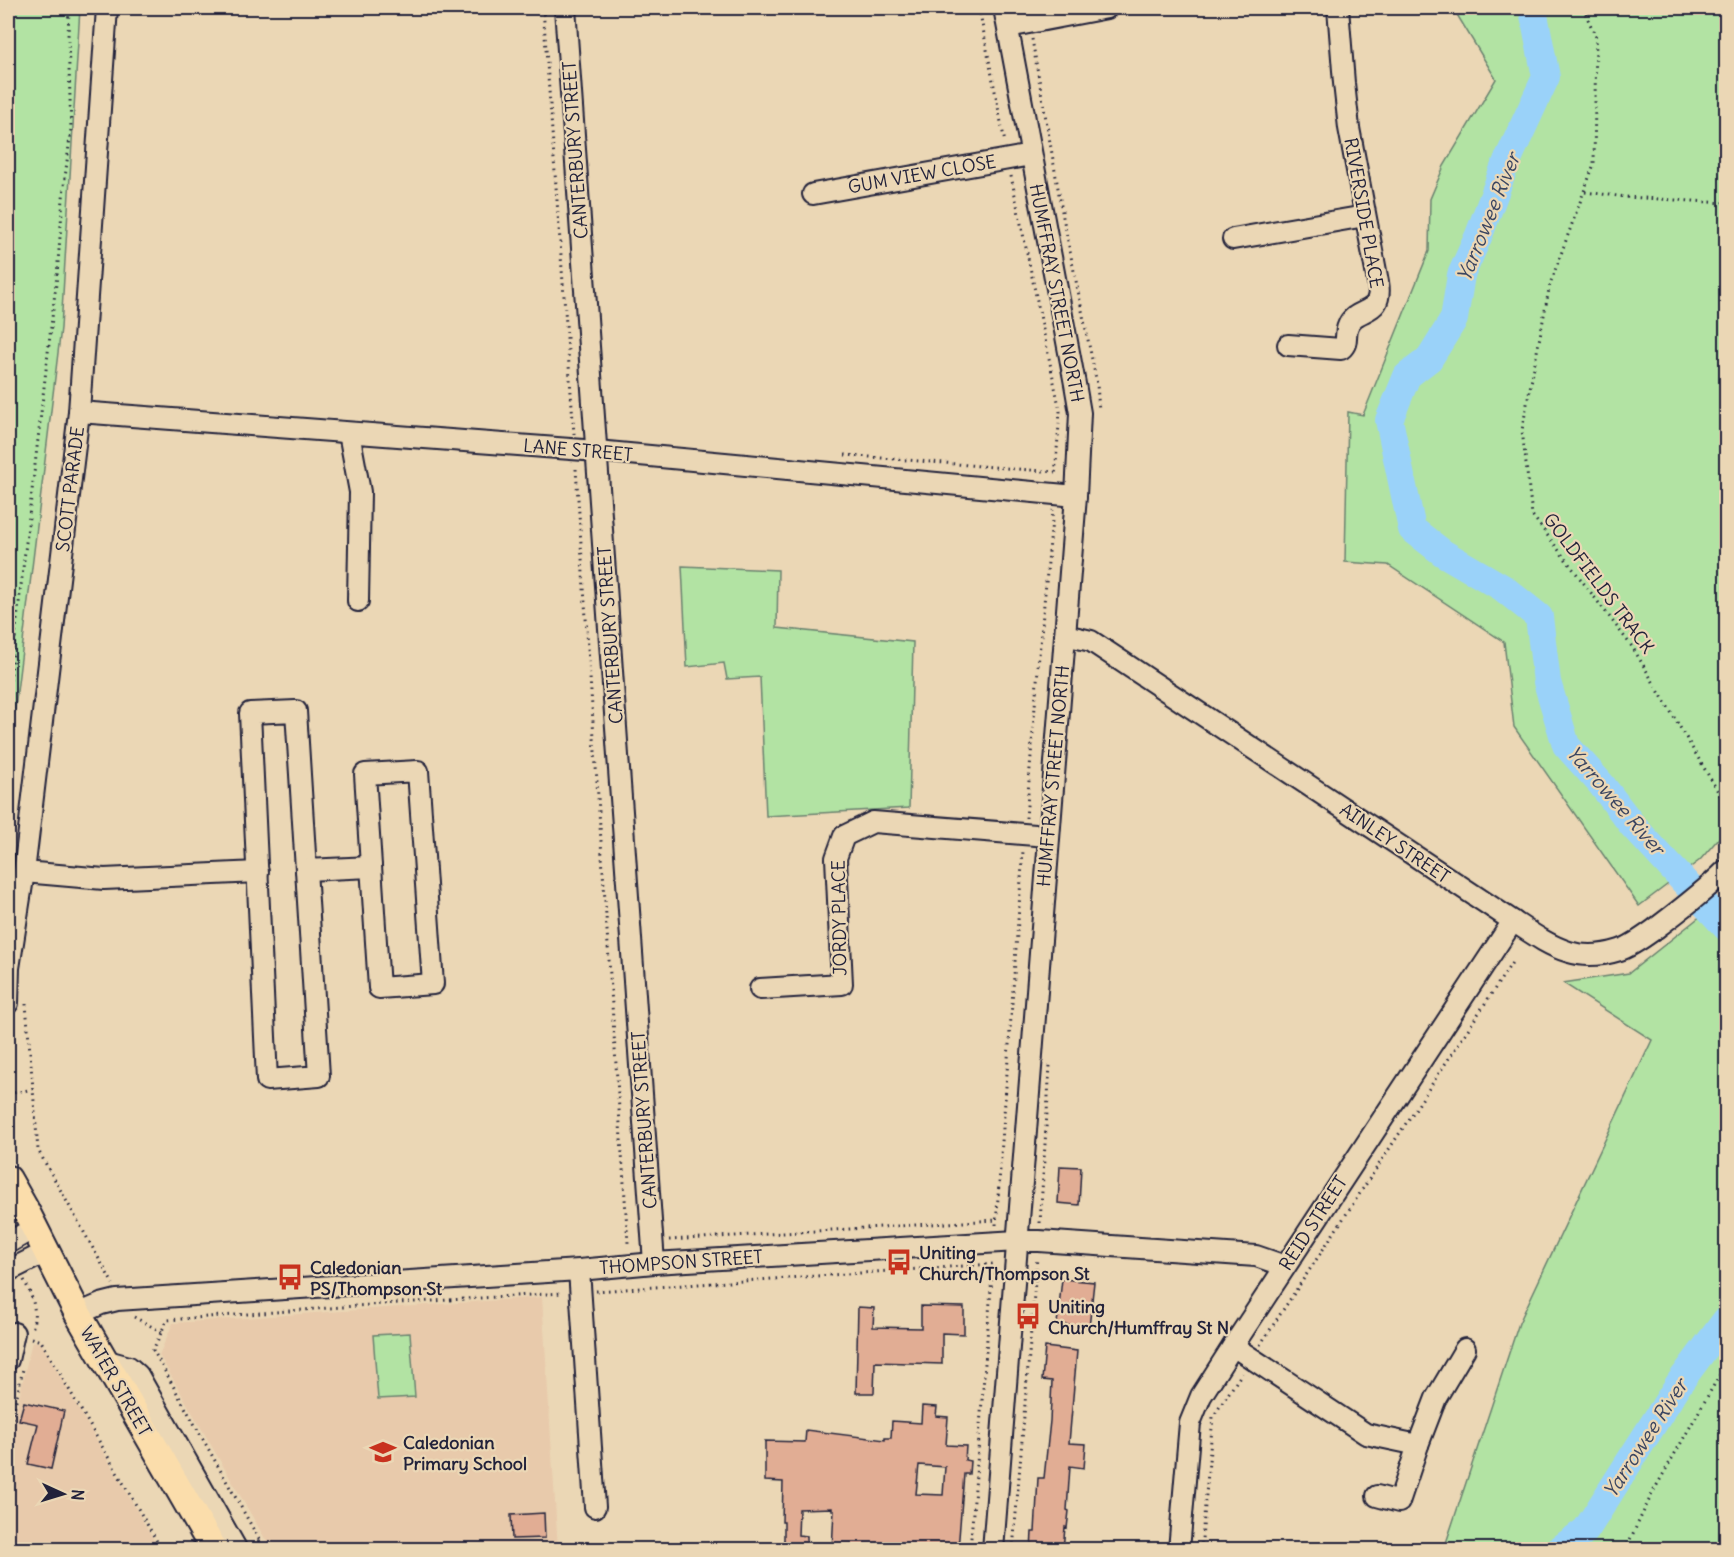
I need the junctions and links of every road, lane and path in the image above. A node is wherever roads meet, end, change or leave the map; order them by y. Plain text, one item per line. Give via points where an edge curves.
1 (69, 8) edge
2 (107, 8) edge
3 (543, 8) edge
4 (565, 8) edge
5 (979, 8) edge
6 (1004, 8) edge
7 (1107, 8) edge
8 (1338, 8) edge
9 (1583, 8) edge
10 (1029, 23) junction
11 (1008, 27) junction
12 (1031, 155) junction
13 (1008, 159) junction
14 (1054, 160) dead end
15 (1584, 192) junction
16 (813, 194) dead end
17 (1726, 202) edge
18 (1365, 216) junction
19 (1233, 239) dead end
20 (1287, 345) dead end
21 (79, 412) junction
22 (349, 433) junction
23 (574, 435) dead end
24 (597, 451) junction
25 (576, 469) dead end
26 (1054, 494) junction
27 (1076, 496) junction
28 (358, 601) dead end
29 (1065, 636) junction
30 (8, 698) edge
31 (1726, 805) edge
32 (1024, 835) junction
33 (1048, 836) junction
34 (371, 867) junction
35 (306, 870) junction
36 (1726, 870) edge
37 (24, 872) junction
38 (258, 872) junction
39 (1513, 921) junction
40 (1514, 961) dead end
41 (8, 970) edge
42 (760, 989) dead end
43 (17, 1000) edge
44 (1051, 1060) dead end
45 (33, 1089) junction
46 (8, 1094) edge
47 (8, 1158) edge
48 (8, 1179) edge
49 (29, 1218) junction
50 (996, 1220) junction
51 (669, 1240) dead end
52 (1017, 1241) junction
53 (1039, 1241) junction
54 (996, 1242) junction
55 (8, 1243) edge
56 (628, 1243) dead end
57 (46, 1252) junction
58 (654, 1263) junction
59 (1285, 1266) junction
60 (12, 1269) edge
61 (579, 1270) junction
62 (580, 1292) junction
63 (122, 1300) junction
64 (78, 1314) junction
65 (14, 1332) dead end
66 (162, 1332) junction
67 (1233, 1346) junction
68 (1465, 1349) dead end
69 (1252, 1358) junction
70 (16, 1360) edge
71 (104, 1360) junction
72 (1726, 1364) edge
73 (8, 1436) edge
74 (1418, 1445) junction
75 (1377, 1496) dead end
76 (595, 1507) dead end
77 (162, 1550) edge
78 (214, 1550) edge
79 (237, 1550) edge
80 (265, 1550) edge
81 (970, 1550) edge
82 (993, 1550) edge
83 (1013, 1550) edge
84 (1179, 1550) edge
85 (1201, 1550) edge
86 (1625, 1550) edge

1 - 30 path via 71,129
2 - 21 street, SCOTT PARADE
3 - 23 path
4 - 24 street, CANTERBURY STREET
5 - 13 path
6 - 11 street, HUMFFRAY STREET NORTH
7 - 10 street
8 - 18 street, RIVERSIDE PLACE via 1349,128
9 - 15 path, GOLDFIELDS TRACK via 1596,37 1594,164
10 - 11 street
10 - 14 path
11 - 12 street, HUMFFRAY STREET NORTH
12 - 13 street, GUM VIEW CLOSE
12 - 27 street, HUMFFRAY STREET NORTH via 1079,402
13 - 16 street, GUM VIEW CLOSE
13 - 26 path via 1060,411
15 - 17 path
15 - 31 path, GOLDFIELDS TRACK via 1550,284 1521,430 1532,515 1633,648
18 - 19 street
18 - 20 street, RIVERSIDE PLACE via 1379,291 1376,303 1348,326 1346,344 1341,349
21 - 22 street, LANE STREET
21 - 37 street, SCOTT PARADE
22 - 24 street, LANE STREET
22 - 28 street via 360,492
24 - 26 street, LANE STREET
24 - 58 street, CANTERBURY STREET
25 - 56 path
26 - 27 street, LANE STREET
26 - 32 path
27 - 29 street, HUMFFRAY STREET NORTH
29 - 33 street, HUMFFRAY STREET NORTH
29 - 39 street, AINLEY STREET via 1091,641
32 - 33 street, JORDY PLACE
32 - 42 street, JORDY PLACE via 873,822 844,836 836,858 842,984
32 - 50 path
33 - 52 street, HUMFFRAY STREET NORTH
34 - 34 street via 365,774 418,771 433,984 380,988
34 - 35 street
35 - 38 street via 296,711 250,713
35 - 38 street via 319,1076 267,1080
36 - 39 street, AINLEY STREET via 1684,908 1621,950 1586,955 1569,952 1546,943
37 - 38 street via 104,879
37 - 41 street, SCOTT PARADE
39 - 59 street, REID STREET
40 - 69 path
41 - 43 street, SCOTT PARADE
43 - 45 path
44 - 53 path
45 - 46 path
45 - 63 path via 38,1150
47 - 49 main road, WATER STREET
48 - 49 main road, WATER STREET
49 - 55 street
49 - 57 main road, WATER STREET
50 - 51 path
50 - 54 path
52 - 53 street, THOMPSON STREET
52 - 54 street, THOMPSON STREET
52 - 82 street, HUMFFRAY STREET NORTH
53 - 59 street, THOMPSON STREET via 1256,1256
53 - 83 path
54 - 58 street, THOMPSON STREET
57 - 60 street
57 - 64 main road, WATER STREET
58 - 61 street, THOMPSON STREET
59 - 67 street, REID STREET
60 - 77 path via 34,1302 30,1338 41,1341
61 - 62 street
61 - 63 street, THOMPSON STREET
62 - 66 path via 167,1320
62 - 76 street
62 - 81 path via 993,1264
63 - 64 street, THOMPSON STREET
63 - 66 path via 129,1314
64 - 71 main road, WATER STREET
65 - 70 street
66 - 80 path via 153,1350
67 - 69 street
67 - 84 street, REID STREET via 1201,1396 1190,1423
68 - 74 street via 1433,1403
69 - 74 street via 1366,1434
69 - 85 path via 1213,1417
70 - 73 path
71 - 78 main road, WATER STREET
71 - 79 street via 128,1367 138,1375
72 - 86 path via 1653,1492
74 - 75 street via 1399,1502

